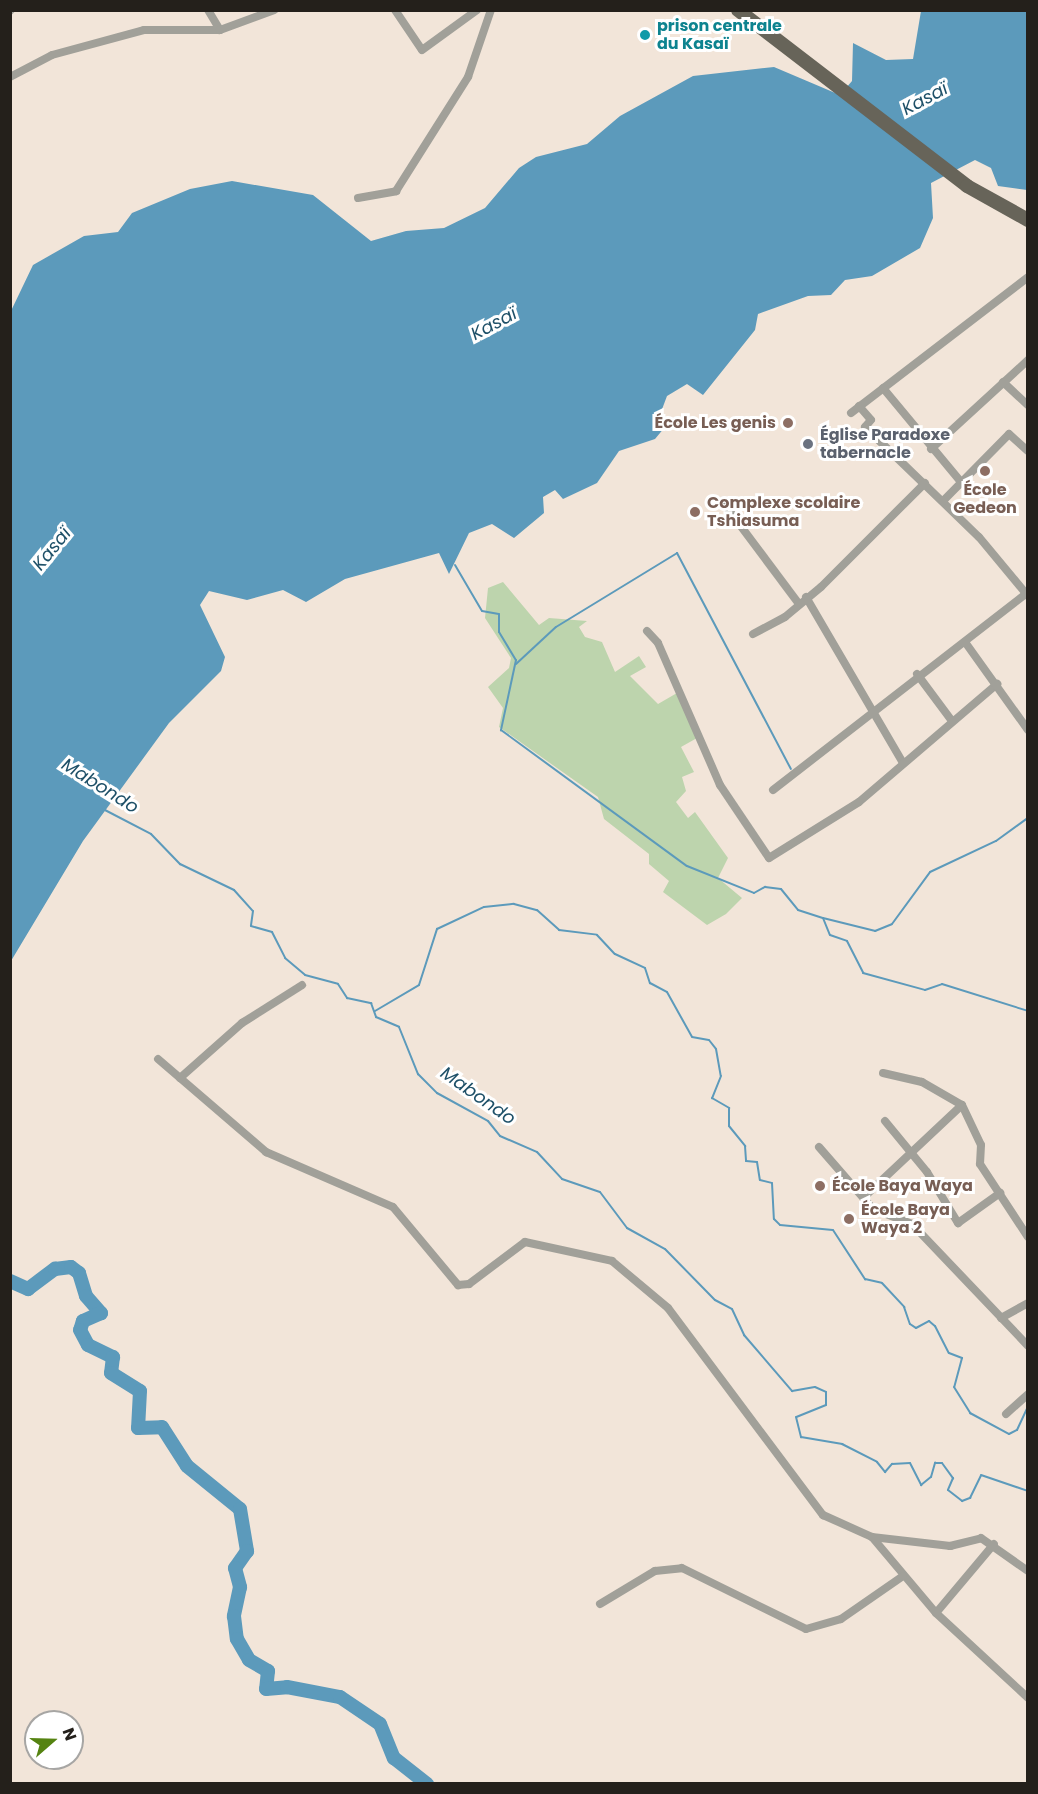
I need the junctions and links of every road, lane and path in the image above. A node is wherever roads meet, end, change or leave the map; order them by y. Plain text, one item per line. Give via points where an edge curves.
1 (208, 10) edge
2 (274, 10) edge
3 (395, 10) edge
4 (477, 10) edge
5 (491, 10) edge
6 (738, 10) edge
7 (220, 30) junction
8 (10, 77) edge
9 (358, 198) dead end
10 (1028, 220) edge
11 (1028, 277) edge
12 (1028, 360) edge
13 (1003, 382) junction
14 (883, 388) junction
15 (1028, 405) edge
16 (859, 406) junction
17 (850, 413) dead end
18 (931, 449) junction
19 (1028, 451) edge
20 (961, 482) junction
21 (925, 483) junction
22 (722, 501) dead end
23 (943, 501) junction
24 (1027, 595) edge
25 (806, 597) junction
26 (799, 604) junction
27 (647, 631) dead end
28 (753, 634) dead end
29 (965, 642) junction
30 (916, 674) junction
31 (997, 684) junction
32 (872, 710) junction
33 (952, 722) junction
34 (1028, 730) edge
35 (902, 761) junction
36 (773, 790) dead end
37 (302, 985) dead end
38 (158, 1059) dead end
39 (883, 1072) dead end
40 (180, 1078) junction
41 (962, 1105) junction
42 (885, 1121) dead end
43 (819, 1147) dead end
44 (907, 1152) junction
45 (1000, 1193) junction
46 (864, 1197) junction
47 (1028, 1237) edge
48 (1028, 1303) edge
49 (1001, 1318) junction
50 (1028, 1346) edge
51 (1028, 1394) edge
52 (1006, 1414) dead end
53 (872, 1537) junction
54 (994, 1544) junction
55 (1028, 1571) edge
56 (903, 1575) junction
57 (600, 1604) dead end
58 (936, 1613) junction
59 (1028, 1698) edge

1 - 7 street
2 - 7 street
3 - 4 street via 422,50
5 - 9 street via 468,77 396,192
6 - 10 main road via 967,186
7 - 8 street via 144,30 52,55
11 - 14 street
12 - 13 street
13 - 15 street
13 - 18 street
14 - 16 street
14 - 18 street
16 - 17 street
16 - 21 street via 871,420 865,428
18 - 20 street
19 - 20 street via 1009,434
20 - 23 street
21 - 23 street
21 - 25 street
22 - 26 street
23 - 24 street
24 - 29 street
25 - 26 street
25 - 32 street
26 - 28 street
27 - 35 street via 658,643 720,785 769,858 859,802
29 - 30 street
29 - 31 street
30 - 32 street
30 - 33 street
31 - 33 street
31 - 34 street
32 - 35 street
32 - 36 street
33 - 35 street
37 - 40 street via 243,1023
38 - 40 street
39 - 41 street via 922,1082
40 - 53 street via 266,1152 393,1207 458,1285 469,1284 525,1242 612,1261 668,1308 823,1515
41 - 44 street
41 - 45 street via 981,1145 980,1164
42 - 44 street
43 - 46 street
44 - 45 street via 927,1172 958,1223
44 - 46 street
45 - 47 street
46 - 49 street via 882,1214 912,1224
48 - 49 street
49 - 50 street
51 - 52 street
53 - 54 street via 951,1546 981,1538
53 - 56 street
54 - 55 street
54 - 58 street
56 - 57 street via 841,1619 806,1629 682,1568 655,1570
56 - 58 street
58 - 59 street

